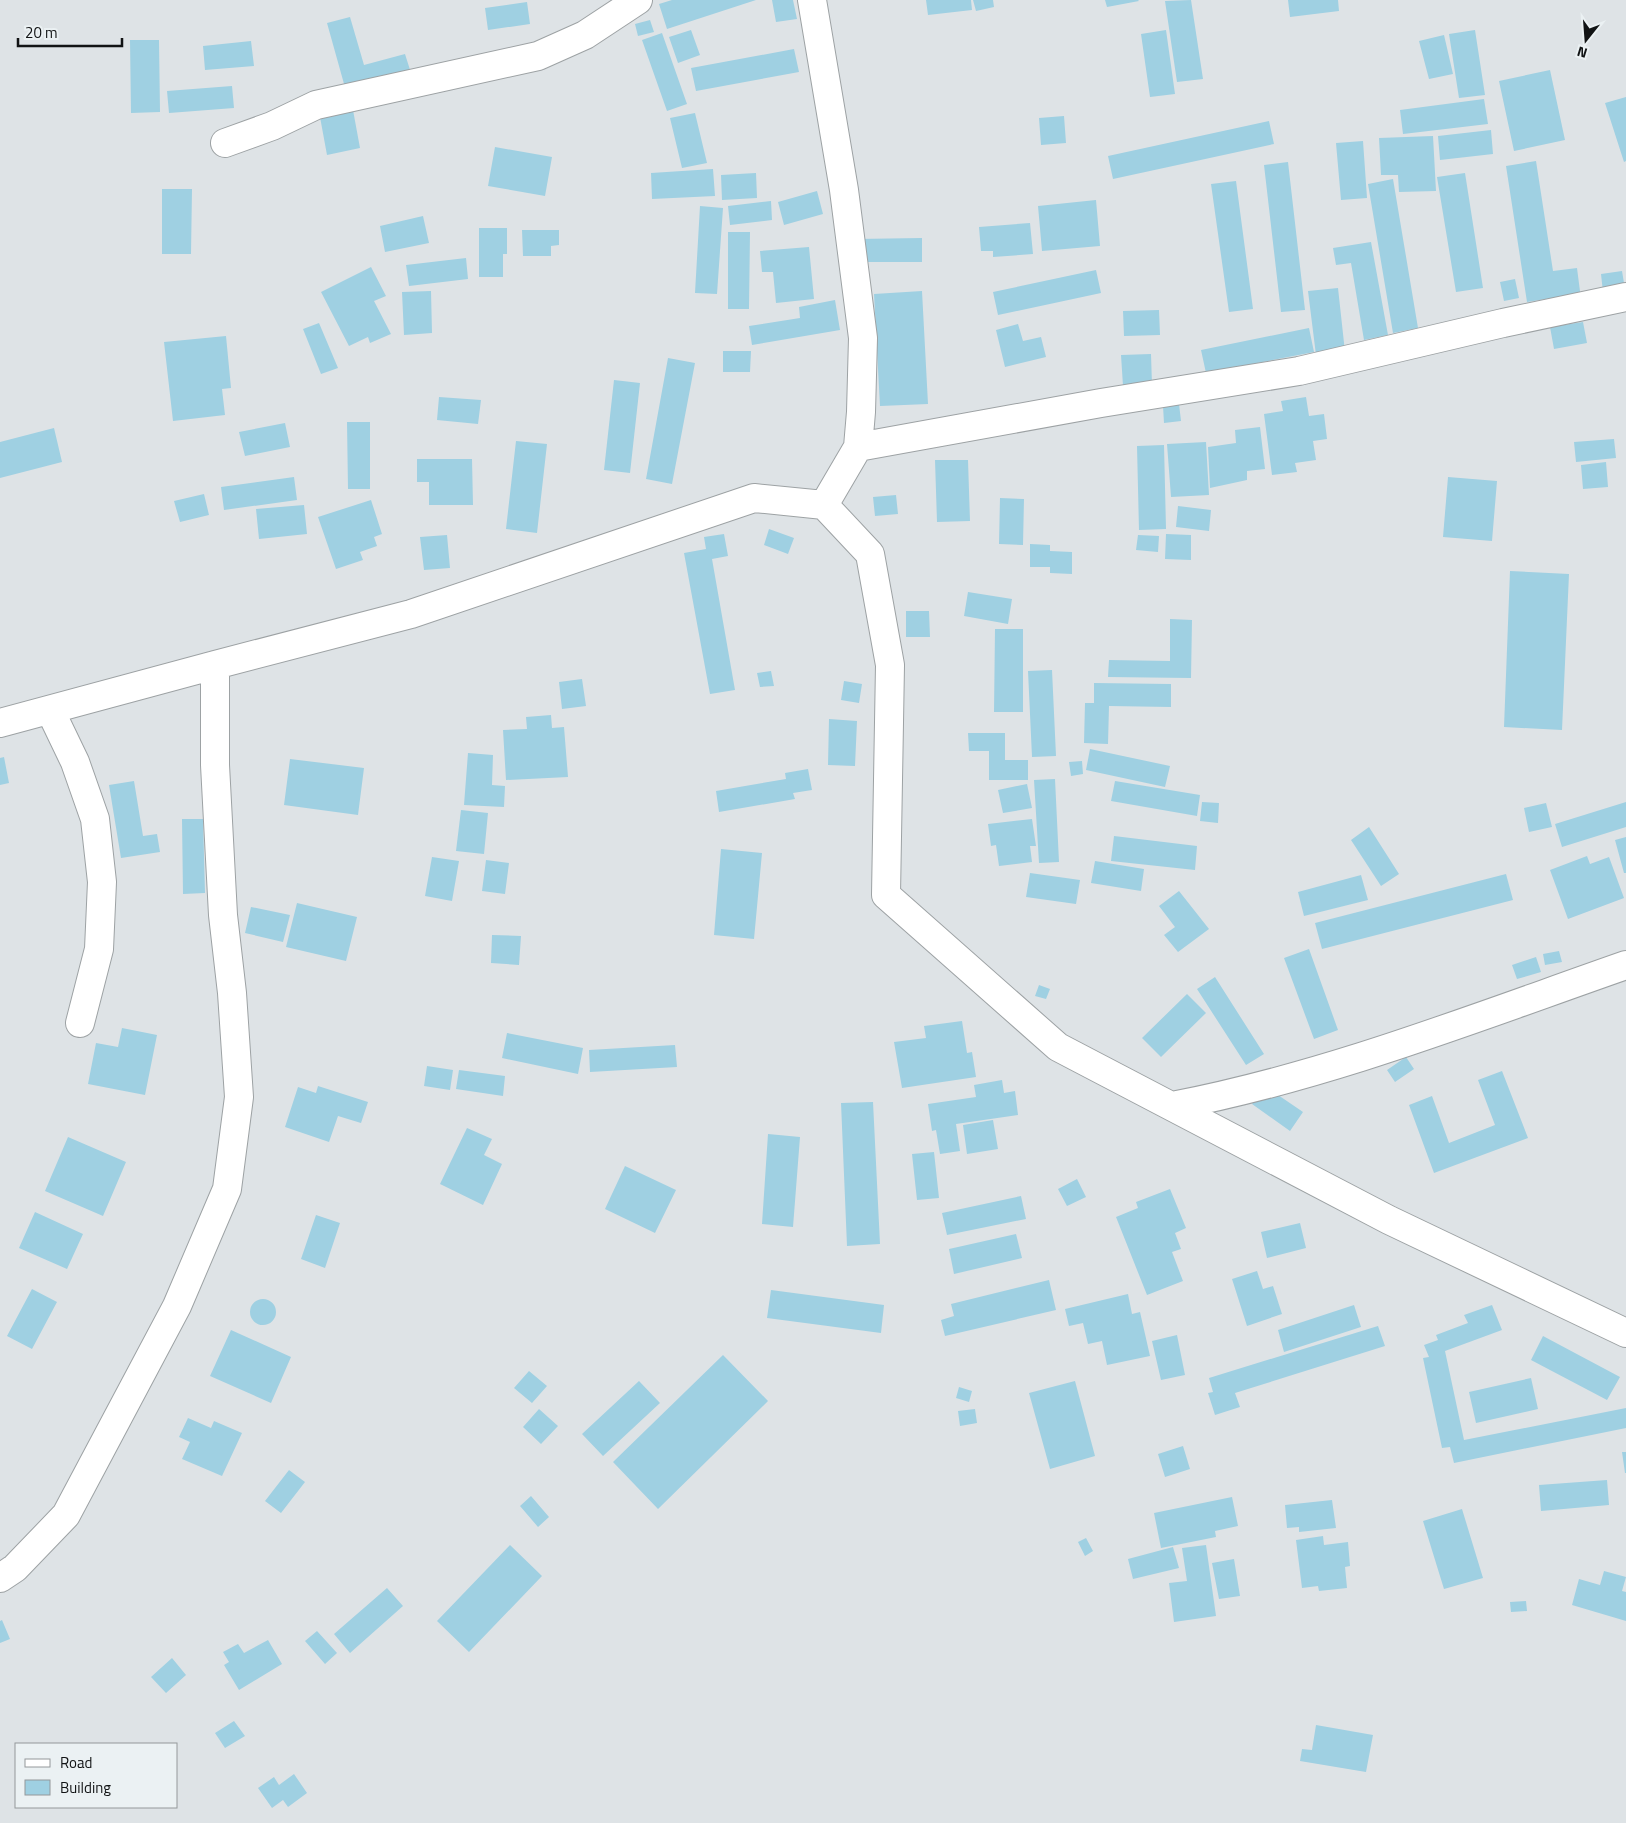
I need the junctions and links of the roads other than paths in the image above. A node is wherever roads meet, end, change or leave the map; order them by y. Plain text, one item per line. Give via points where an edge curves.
1 (638, 0) edge
2 (812, 0) edge
3 (225, 143) dead end
4 (1626, 297) edge
5 (858, 447) junction
6 (824, 505) junction
7 (216, 664) junction
8 (50, 710) junction
9 (0, 723) edge
10 (1626, 965) edge
11 (80, 1023) dead end
12 (1172, 1106) junction
13 (1626, 1333) edge
14 (0, 1578) edge

1 - 3 street via 585,35 538,56 316,105
2 - 5 street via 844,190 863,338
4 - 5 street via 1299,371 1101,402
5 - 6 street
6 - 7 street via 754,498 411,614
6 - 12 street via 870,554 890,665 886,895 1058,1046
7 - 8 street
7 - 14 street via 215,765 222,897 239,1097 227,1189 177,1306 66,1516 15,1568
8 - 9 street
8 - 11 street via 75,762 95,819 102,882 99,950
10 - 12 street via 1369,1055 1213,1098
12 - 13 street via 1389,1220

